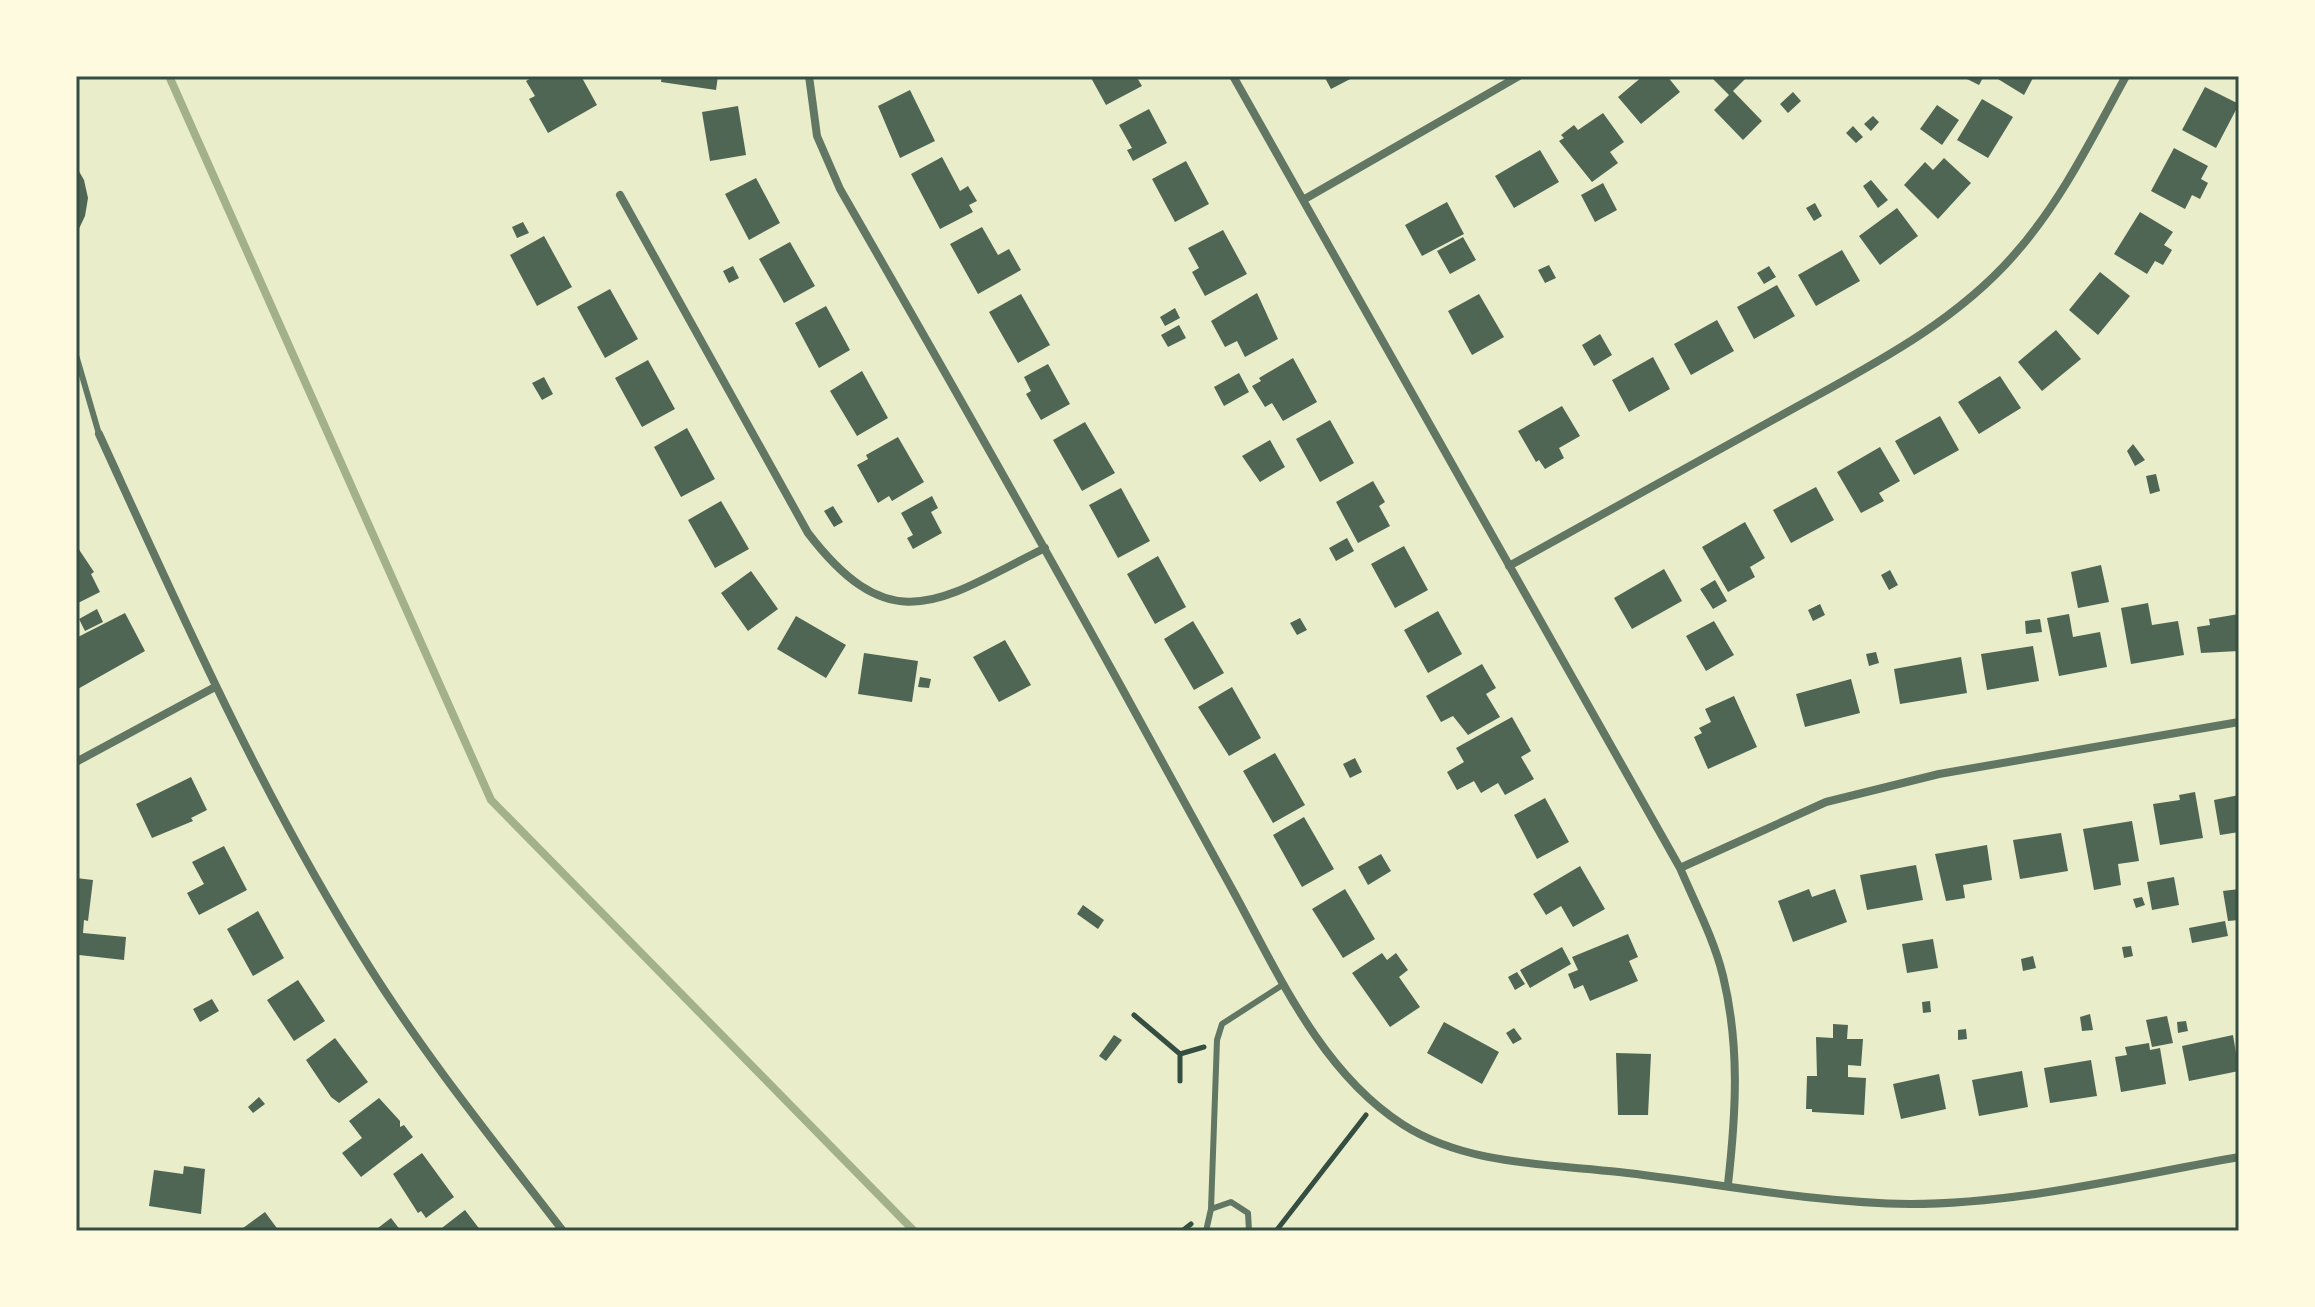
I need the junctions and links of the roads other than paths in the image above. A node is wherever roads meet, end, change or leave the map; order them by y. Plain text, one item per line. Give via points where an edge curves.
1 (809, 76) edge
2 (1233, 76) edge
3 (1519, 76) edge
4 (2126, 76) edge
5 (620, 195) dead end
6 (1303, 200) junction
7 (76, 355) edge
8 (99, 434) joint
9 (1045, 548) junction
10 (1509, 566) junction
11 (215, 687) junction
12 (2239, 722) edge
13 (76, 762) edge
14 (1680, 868) junction
15 (1284, 984) junction
16 (2239, 1157) edge
17 (1728, 1184) junction
18 (1211, 1209) junction
19 (563, 1231) edge
20 (1206, 1231) edge
21 (1249, 1231) edge

1 - 9 street via 817,136 840,189
2 - 6 street
3 - 6 street
4 - 10 street via 2068,183 2014,255 1968,301 1917,338
5 - 9 street via 808,533 836,569 878,595 919,603 944,598
6 - 10 street
7 - 8 lane
8 - 11 street
9 - 15 street
10 - 14 street
11 - 13 street
11 - 19 street via 370,969
12 - 14 street via 1939,774 1826,802
14 - 17 street via 1722,974 1731,1018 1736,1112
15 - 17 street via 1331,1057 1375,1103 1444,1146 1500,1159
15 - 18 lane via 1222,1024 1217,1040
16 - 17 street via 1991,1200 1910,1204 1814,1198
18 - 20 lane
18 - 21 lane via 1223,1202 1237,1204 1248,1213

